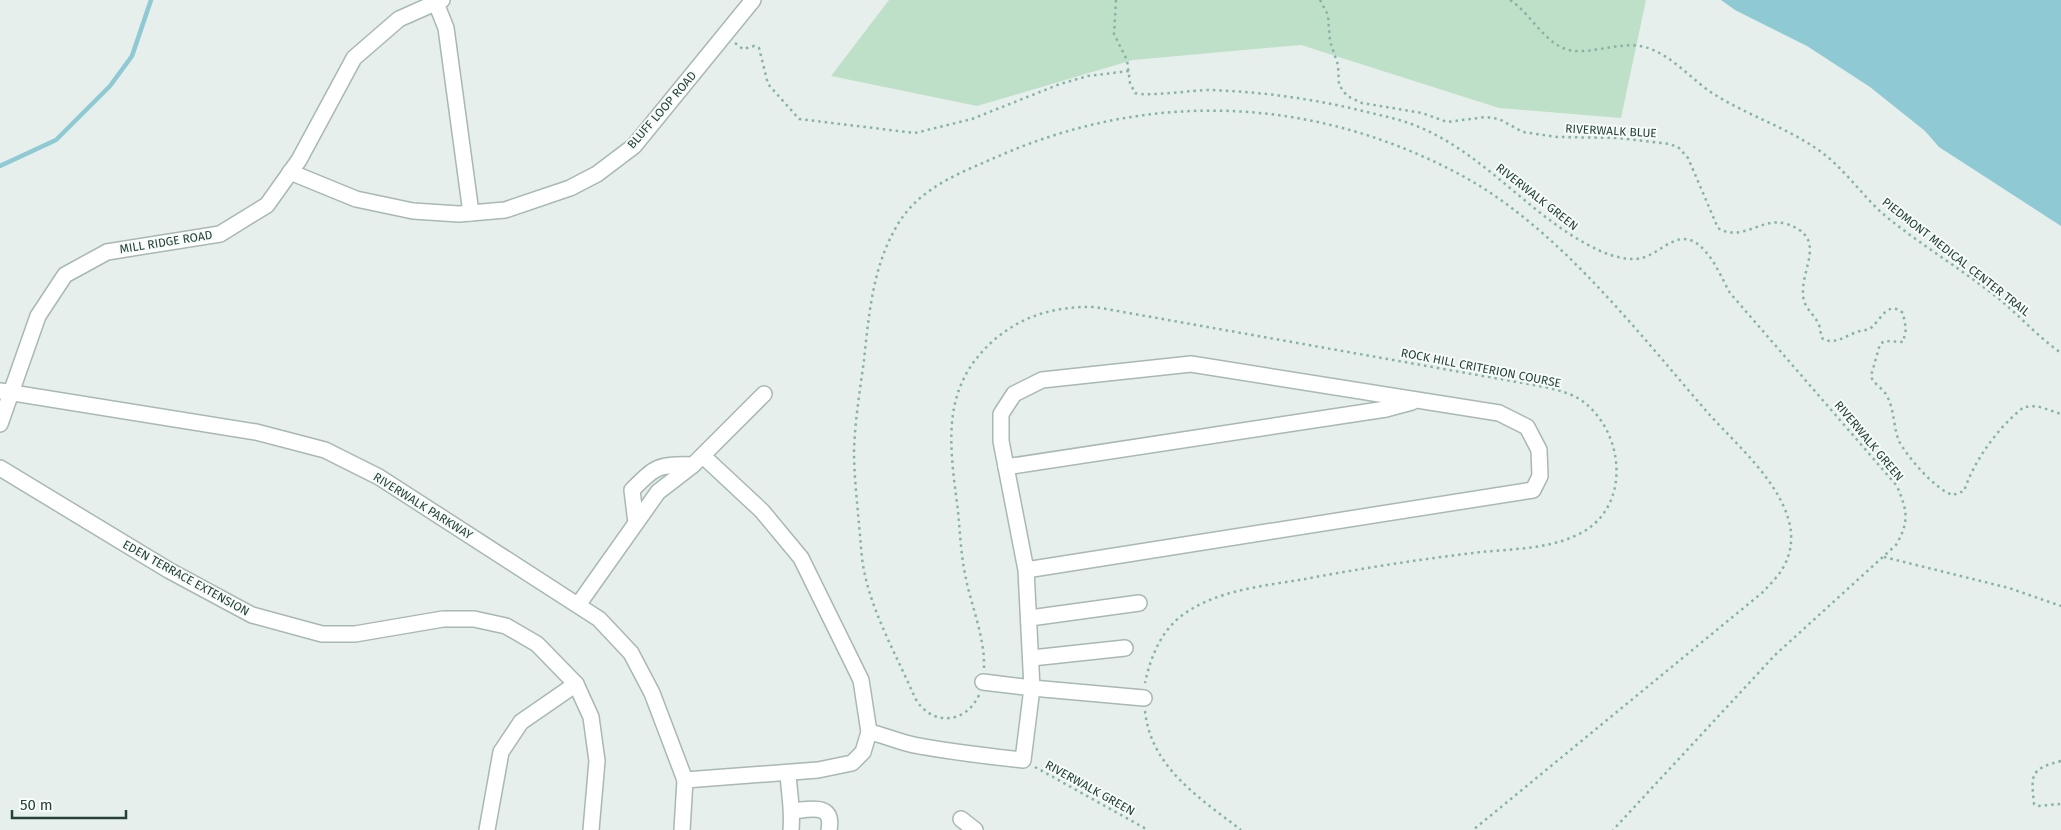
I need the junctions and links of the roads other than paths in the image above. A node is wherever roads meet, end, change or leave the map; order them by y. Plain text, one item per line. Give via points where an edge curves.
1 (753, 0) edge
2 (439, 1) edge
3 (290, 172) junction
4 (471, 213) junction
5 (6, 392) edge
6 (764, 394) dead end
7 (1419, 400) junction
8 (0, 424) edge
9 (698, 461) junction
10 (1006, 467) junction
11 (0, 468) edge
12 (636, 523) junction
13 (1026, 570) junction
14 (1139, 603) dead end
15 (578, 605) junction
16 (1030, 618) junction
17 (1125, 648) dead end
18 (1032, 658) junction
19 (983, 682) road end
20 (576, 684) junction
21 (1032, 688) junction
22 (1144, 698) road end
23 (869, 732) junction
24 (788, 773) junction
25 (686, 780) junction
26 (793, 811) junction
27 (487, 830) edge
28 (591, 830) edge
29 (682, 830) edge
30 (791, 830) edge
31 (829, 830) edge

1 - 4 street, BLUFF LOOP ROAD via 634,146 597,174 570,188 505,210
2 - 3 street, MILL RIDGE ROAD via 399,19 354,58
2 - 4 street via 446,28
3 - 4 street, BLUFF LOOP ROAD via 356,199 413,211
3 - 5 street, MILL RIDGE ROAD via 267,205 220,234 108,252 65,274 38,316
5 - 8 street, MILL RIDGE ROAD
5 - 15 street, RIVERWALK PARKWAY via 256,432 325,450 379,477
6 - 9 street
7 - 10 street via 1386,409
7 - 10 street via 1191,364 1042,380 1014,394 1001,414
7 - 13 street via 1499,413 1528,428 1540,450 1540,476 1533,490
9 - 12 street via 658,492
9 - 12 street via 665,464 632,490
9 - 23 street via 762,511 801,558 861,680
10 - 13 street
11 - 20 street, EDEN TERRACE EXTENSION via 170,571 252,615 322,634 356,634 443,619 474,619 506,626 537,644
12 - 15 street
13 - 16 street
14 - 16 street
15 - 25 street, RIVERWALK PARKWAY via 599,619 631,653 652,693
16 - 18 street
17 - 18 street
18 - 21 street
19 - 21 street
20 - 27 street via 521,722 501,752
20 - 28 street, EDEN TERRACE EXTENSION via 591,717 597,761
21 - 22 street
21 - 23 street via 1022,760 937,750
23 - 24 street via 863,752 852,763
24 - 25 street
24 - 26 street
25 - 29 street, RIVERWALK PARKWAY
26 - 30 street
26 - 31 street via 822,810 831,821

